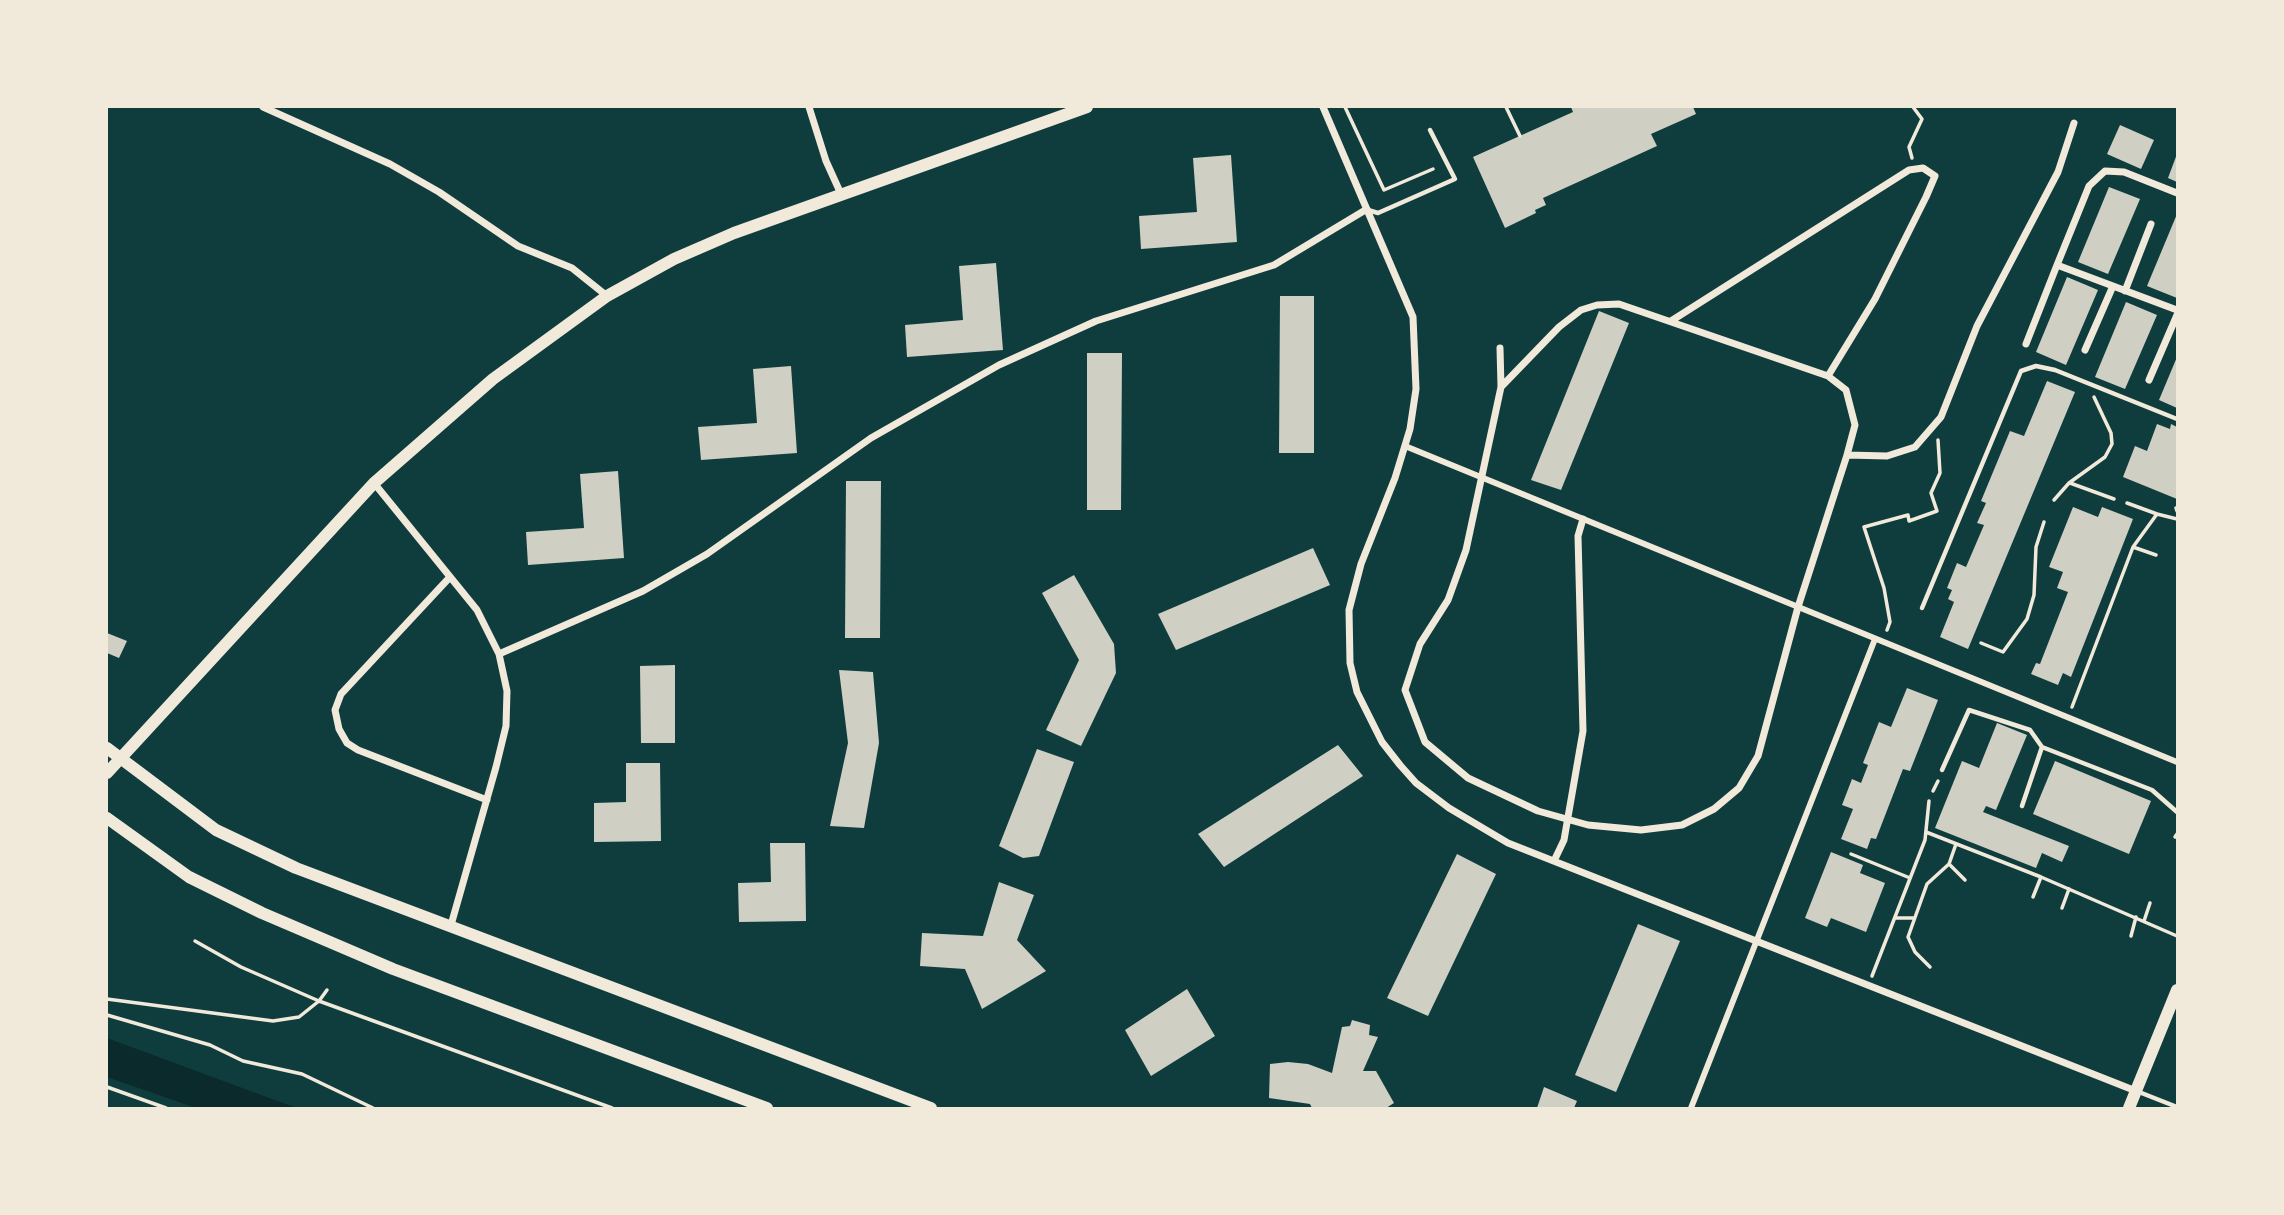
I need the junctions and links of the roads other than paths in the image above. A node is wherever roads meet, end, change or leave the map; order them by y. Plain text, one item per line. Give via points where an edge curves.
1 (263, 107) edge
2 (809, 107) edge
3 (1087, 107) edge
4 (1323, 107) edge
5 (2074, 123) dead end
6 (1430, 130) dead end
7 (2177, 193) edge
8 (841, 194) junction
9 (1367, 209) junction
10 (2151, 224) dead end
11 (2057, 265) junction
12 (2113, 286) junction
13 (2125, 291) junction
14 (607, 296) junction
15 (2177, 313) edge
16 (1671, 321) junction
17 (2026, 344) dead end
18 (1500, 348) dead end
19 (2085, 350) dead end
20 (1828, 376) junction
21 (2149, 380) dead end
22 (1501, 387) junction
23 (2177, 419) edge
24 (1405, 446) junction
25 (1847, 455) junction
26 (1481, 477) junction
27 (374, 483) junction
28 (1583, 519) junction
29 (450, 577) junction
30 (1798, 607) junction
31 (1922, 608) dead end
32 (1875, 639) junction
33 (499, 654) junction
34 (2042, 747) junction
35 (107, 748) edge
36 (120, 759) junction
37 (2177, 762) edge
38 (1942, 769) dead end
39 (107, 773) edge
40 (487, 800) junction
41 (2022, 806) dead end
42 (2177, 811) edge
43 (107, 818) edge
44 (1568, 820) junction
45 (1553, 861) junction
46 (451, 925) junction
47 (1759, 941) junction
48 (2177, 990) edge
49 (2136, 1091) junction
50 (2177, 1107) edge
51 (767, 1108) edge
52 (931, 1108) edge
53 (1691, 1108) edge
54 (2129, 1108) edge

1 - 14 street via 390,164 518,246 572,268
2 - 8 street
3 - 8 main road
4 - 9 street
5 - 25 street via 2058,172 1977,326 1941,417 1915,447 1887,456
6 - 9 lane via 1455,179 1378,213
7 - 11 street via 2124,172 2105,171 2089,186
8 - 14 main road via 674,259
9 - 24 street via 1413,317 1416,389
9 - 33 street via 1274,265 1096,321 999,365 871,438 707,554 643,591
10 - 13 street
11 - 12 street
11 - 17 street
12 - 13 street
12 - 19 street
13 - 15 street
14 - 27 main road via 493,379
15 - 21 street
16 - 20 street
16 - 20 street via 1923,168 1935,176 1875,299
16 - 22 street via 1619,304 1581,310
18 - 22 street
20 - 25 street via 1846,390 1855,425
22 - 26 street
23 - 31 lane via 2036,366 2021,371
24 - 26 street
24 - 45 street via 1361,564 1349,610 1350,663 1357,692 1382,742 1416,783 1508,843
25 - 30 street
26 - 28 street
26 - 44 street via 1453,588 1420,644 1405,690 1425,741 1468,778
27 - 29 street
27 - 36 main road
28 - 30 street
28 - 44 street via 1578,536 1583,731
29 - 33 street via 477,610
29 - 40 street via 341,694 335,710 338,729 358,750
30 - 32 street
30 - 44 street via 1758,756 1739,788 1714,809 1682,825 1641,830
32 - 37 street
32 - 47 street
33 - 40 street via 507,691 506,726
34 - 38 lane via 2030,730 1969,710
34 - 41 lane
34 - 42 lane via 2152,790
35 - 36 main road
36 - 39 main road
36 - 46 main road via 216,830 296,868
40 - 46 street
43 - 51 main road via 189,877 262,913 393,969
44 - 45 street
45 - 47 street
46 - 52 main road
47 - 49 street
47 - 53 street
48 - 49 main road
49 - 50 lane
49 - 54 main road

